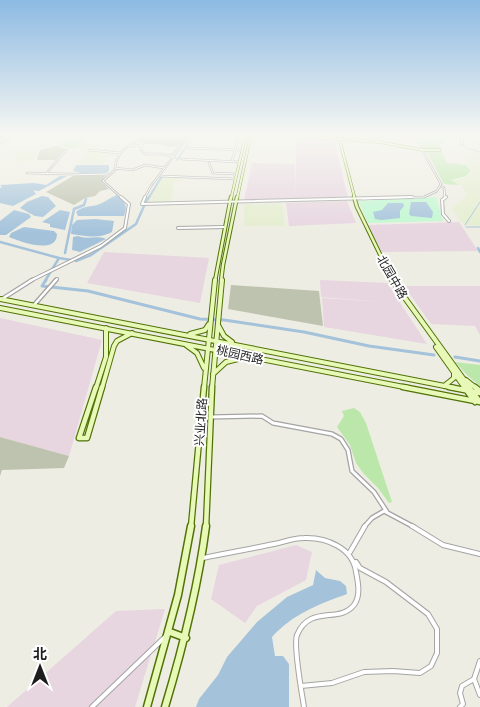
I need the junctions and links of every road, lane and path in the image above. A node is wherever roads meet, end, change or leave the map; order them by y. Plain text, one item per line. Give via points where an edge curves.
1 (52, 167) edge
2 (140, 167) edge
3 (158, 167) edge
4 (210, 167) edge
5 (239, 167) edge
6 (244, 167) edge
7 (346, 167) edge
8 (431, 167) edge
9 (164, 168) joint
10 (116, 169) joint
11 (28, 172) dead end
12 (46, 174) junction
13 (237, 174) junction
14 (108, 175) junction
15 (159, 176) junction
16 (236, 179) junction
17 (441, 186) junction
18 (354, 200) junction
19 (230, 202) junction
20 (236, 202) junction
21 (449, 221) dead end
22 (225, 227) junction
23 (178, 228) dead end
24 (57, 278) dead end
25 (0, 300) edge
26 (34, 306) junction
27 (0, 308) edge
28 (209, 324) junction
29 (217, 324) junction
30 (106, 328) junction
31 (132, 333) junction
32 (187, 335) junction
33 (208, 339) junction
34 (216, 341) junction
35 (184, 343) junction
36 (236, 345) junction
37 (207, 348) junction
38 (215, 349) junction
39 (251, 358) junction
40 (205, 372) junction
41 (454, 372) junction
42 (213, 374) junction
43 (460, 376) junction
44 (444, 386) junction
45 (470, 391) junction
46 (480, 392) edge
47 (477, 402) edge
48 (211, 416) junction
49 (387, 512) junction
50 (350, 552) junction
51 (480, 554) edge
52 (202, 559) junction
53 (354, 560) junction
54 (170, 632) junction
55 (186, 638) junction
56 (480, 662) edge
57 (474, 679) junction
58 (301, 686) junction
59 (480, 695) edge
60 (92, 707) edge
61 (147, 707) edge
62 (165, 707) edge
63 (304, 707) edge
64 (460, 707) edge

1 - 12 street
2 - 10 street
3 - 9 street
4 - 13 street via 212,173
5 - 13 main road, 兴业北路
6 - 20 main road, 兴业北路
7 - 18 main road, 北园中路
8 - 17 street
9 - 15 street
10 - 14 street
11 - 12 street
12 - 14 street
13 - 16 main road, 兴业北路
14 - 25 street via 104,181 107,186 130,206 125,228 101,246
15 - 16 street
15 - 19 street via 142,204
16 - 19 main road, 兴业北路
17 - 18 street via 434,193 417,198
17 - 21 street via 446,198 442,200 443,214
18 - 20 street
18 - 41 main road, 北园中路 via 389,278
18 - 43 main road, 北园中路 via 391,278
19 - 20 street
19 - 22 main road, 兴业北路
20 - 29 main road, 兴业北路 via 223,265
22 - 23 street
22 - 28 main road, 兴业北路
24 - 26 street
25 - 26 main road, 桃园西路
26 - 32 main road, 桃园西路
27 - 30 main road, 桃园西路
28 - 32 main road via 205,330
28 - 33 main road, 兴业北路
29 - 34 main road, 兴业北路
29 - 36 main road via 224,336
30 - 31 main road, 桃园西路
30 - 31 main road via 106,357 79,438 87,438 114,346
31 - 35 main road, 桃园西路
32 - 33 main road, 桃园西路
33 - 34 main road, 桃园西路
33 - 37 main road, 兴业北路
34 - 36 main road, 桃园西路
34 - 38 main road, 兴业北路
35 - 37 main road, 桃园西路
35 - 40 main road via 197,353
36 - 44 main road, 桃园西路
37 - 38 main road, 桃园西路
37 - 40 main road, 兴业北路
38 - 39 main road, 桃园西路
38 - 42 main road, 兴业北路
39 - 42 main road via 231,359
39 - 47 main road, 桃园西路
40 - 54 main road, 兴业北路 via 191,528
41 - 44 main road via 454,378
41 - 45 main road, 北园中路
42 - 48 main road, 兴业北路
43 - 45 main road, 北园中路
43 - 46 main road
44 - 45 main road, 桃园西路
45 - 46 main road, 桃园西路
45 - 47 main road, 北园中路
48 - 49 street via 262,416 273,423 332,434 341,439 348,450 352,471 369,486
48 - 52 main road, 兴业北路
49 - 50 street via 378,514 364,528
49 - 51 street via 445,546
50 - 52 street via 309,538
50 - 53 street
52 - 55 main road, 兴业北路
53 - 58 street via 359,585 359,598 355,604 346,612 313,616 298,630
53 - 58 street via 360,568 386,582 428,614 437,629 437,653 431,666 420,673 364,672 332,683
54 - 55 main road
54 - 60 street
54 - 61 main road, 兴业北路
55 - 62 main road, 兴业北路
56 - 57 street
57 - 59 street
57 - 64 street via 462,686 463,704
58 - 63 street

